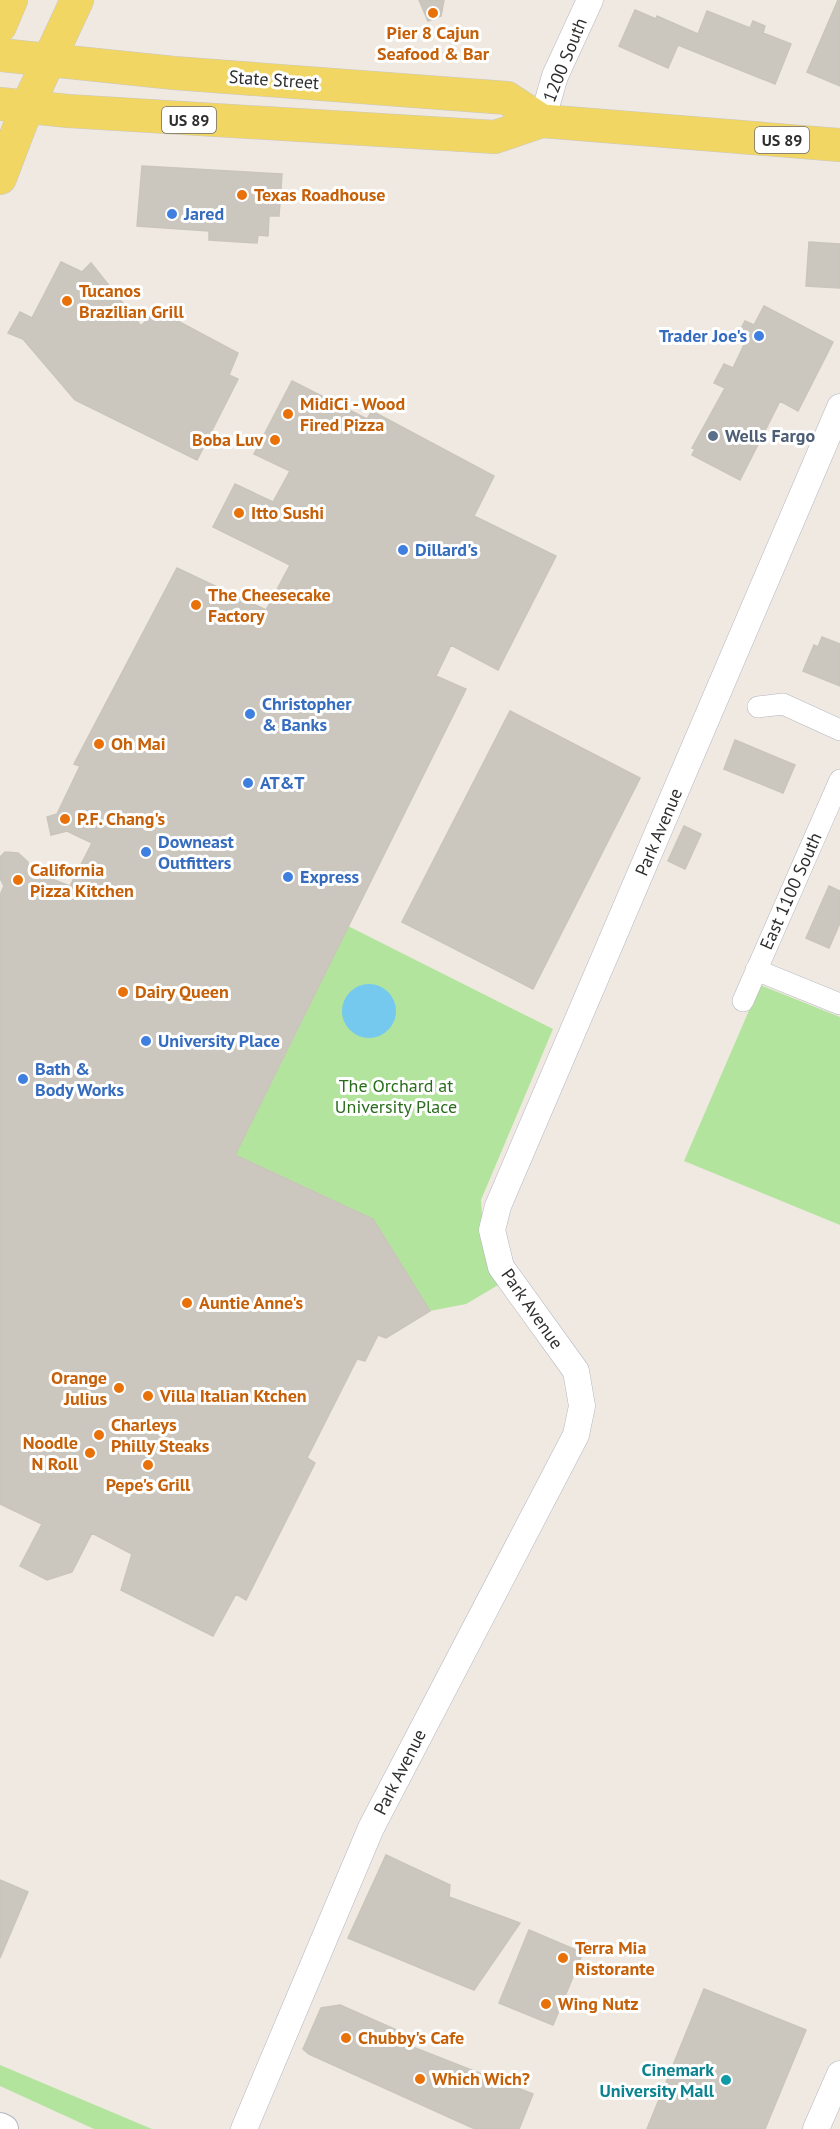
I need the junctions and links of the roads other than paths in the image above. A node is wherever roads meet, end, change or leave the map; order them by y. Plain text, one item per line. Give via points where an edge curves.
1 (11, 0) edge
2 (77, 0) edge
3 (590, 0) edge
4 (0, 26) edge
5 (0, 55) edge
6 (49, 60) junction
7 (14, 105) edge
8 (542, 121) junction
9 (840, 145) edge
10 (0, 178) edge
11 (840, 407) edge
12 (758, 707) dead end
13 (840, 730) edge
14 (840, 780) edge
15 (756, 970) junction
16 (743, 1001) dead end
17 (840, 1004) edge
18 (840, 2074) edge
19 (244, 2129) edge
20 (816, 2129) edge

1 - 4 main road
2 - 6 main road
3 - 8 street, 1200 South via 555,76
5 - 6 main road, State Street / US 89
6 - 7 main road
6 - 8 main road, State Street / US 89 via 507,98
7 - 8 main road, State Street / US 89 via 495,137
7 - 10 main road
8 - 9 main road, State Street / US 89
11 - 19 street, Park Avenue via 498,1206 492,1230 501,1267 576,1371 582,1406 576,1435 371,1828
12 - 13 street via 783,704
14 - 15 street, East 1100 South
15 - 16 street, East 1100 South
15 - 17 street
18 - 20 street

